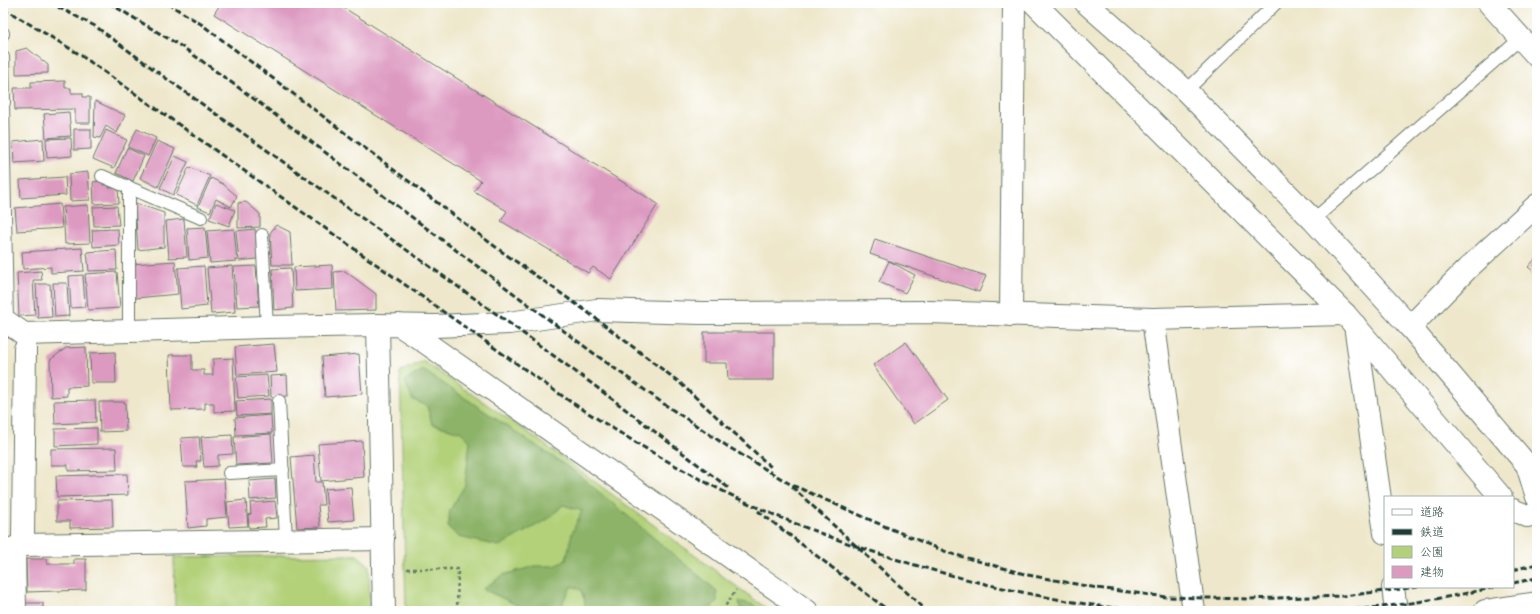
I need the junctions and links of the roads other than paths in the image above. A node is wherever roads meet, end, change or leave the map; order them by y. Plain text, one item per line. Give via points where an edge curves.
1 (1014, 3) edge
2 (1034, 3) edge
3 (1086, 3) edge
4 (1276, 3) edge
5 (1489, 3) edge
6 (1521, 38) junction
7 (1537, 56) edge
8 (3, 57) edge
9 (1186, 91) junction
10 (3, 103) edge
11 (102, 176) dead end
12 (129, 187) junction
13 (1537, 205) edge
14 (201, 218) dead end
15 (1313, 220) junction
16 (262, 235) dead end
17 (1011, 316) junction
18 (1153, 319) junction
19 (1350, 320) junction
20 (389, 325) junction
21 (267, 327) junction
22 (1410, 327) junction
23 (129, 330) junction
24 (15, 331) edge
25 (280, 401) dead end
26 (283, 470) junction
27 (229, 473) dead end
28 (1500, 496) edge
29 (1537, 497) edge
30 (1514, 510) edge
31 (1537, 514) edge
32 (1384, 527) edge
33 (383, 538) junction
34 (286, 540) junction
35 (16, 545) edge
36 (1393, 588) edge
37 (1537, 602) edge
38 (15, 611) edge
39 (384, 611) edge
40 (807, 611) edge
41 (1194, 611) edge
42 (1396, 611) edge
43 (1485, 611) edge

1 - 17 street
2 - 19 street
3 - 9 street
4 - 9 lane
5 - 6 street
6 - 7 street
6 - 15 lane
8 - 10 lane
9 - 15 street
10 - 24 lane
11 - 12 lane
12 - 14 lane
12 - 23 lane
13 - 22 street via 1466,270
15 - 22 street
16 - 21 lane
17 - 18 street
17 - 20 street via 928,312 701,313 597,310 509,322 435,326
18 - 19 street
18 - 41 street
19 - 28 street
19 - 32 street
20 - 21 street
20 - 33 street
20 - 40 street via 422,340
21 - 23 street
22 - 29 street via 1527,466
23 - 24 street
24 - 35 street
25 - 26 lane
26 - 27 lane
26 - 34 lane
30 - 31 street via 1527,516
33 - 34 street
33 - 39 street
34 - 35 street
35 - 38 street
36 - 42 street
37 - 43 street

